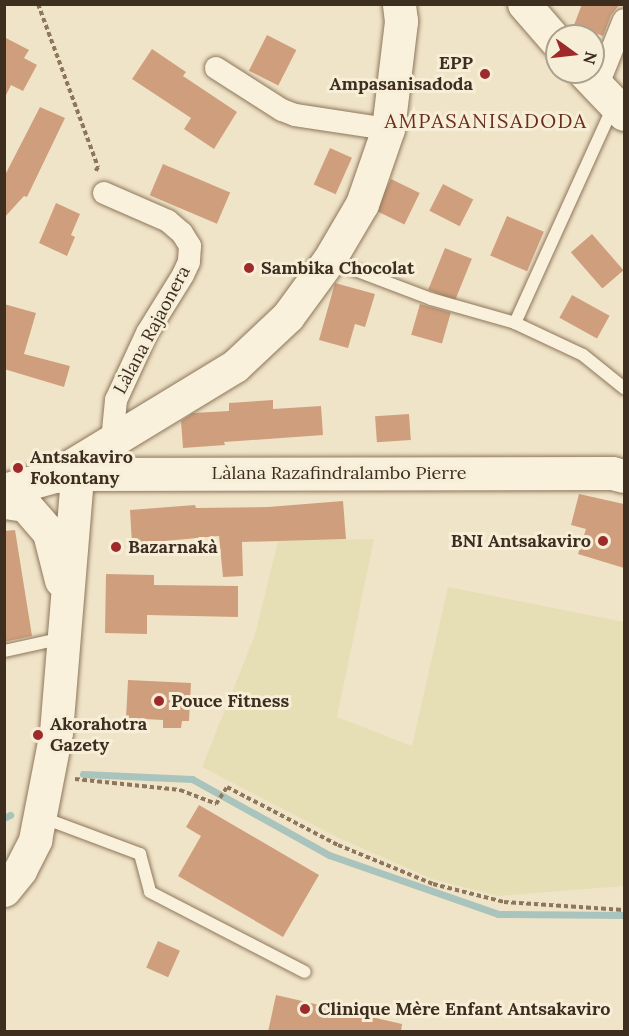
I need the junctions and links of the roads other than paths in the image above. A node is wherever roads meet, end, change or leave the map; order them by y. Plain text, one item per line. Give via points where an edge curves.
1 (399, 4) edge
2 (524, 4) edge
3 (624, 20) edge
4 (545, 28) edge
5 (216, 68) dead end
6 (605, 94) edge
7 (388, 129) junction
8 (104, 193) road end
9 (330, 260) junction
10 (515, 323) junction
11 (624, 388) edge
12 (112, 441) junction
13 (120, 474) junction
14 (66, 475) junction
15 (624, 476) edge
16 (4, 490) edge
17 (4, 502) edge
18 (61, 582) junction
19 (64, 638) junction
20 (4, 651) edge
21 (40, 816) junction
22 (4, 890) edge
23 (305, 972) dead end

1 - 7 main road via 401,21
2 - 4 main road
3 - 6 street
5 - 7 street via 294,115
6 - 10 lane
7 - 9 main road via 362,204
8 - 12 street, Làlana Rajaonera via 168,221 190,246 183,275 147,333 116,400
9 - 10 lane via 431,299
9 - 12 main road via 288,316 235,366
10 - 11 lane via 583,355
12 - 13 main road via 112,462
12 - 14 main road
13 - 14 main road, Làlana Razafindralambo Pierre
13 - 15 main road, Làlana Razafindralambo Pierre
14 - 16 main road
14 - 18 main road
14 - 19 main road
17 - 18 main road via 25,505 49,533
18 - 19 main road
19 - 20 lane
19 - 21 main road via 56,732
21 - 22 main road via 35,840 20,870
21 - 23 lane via 141,854 150,892

